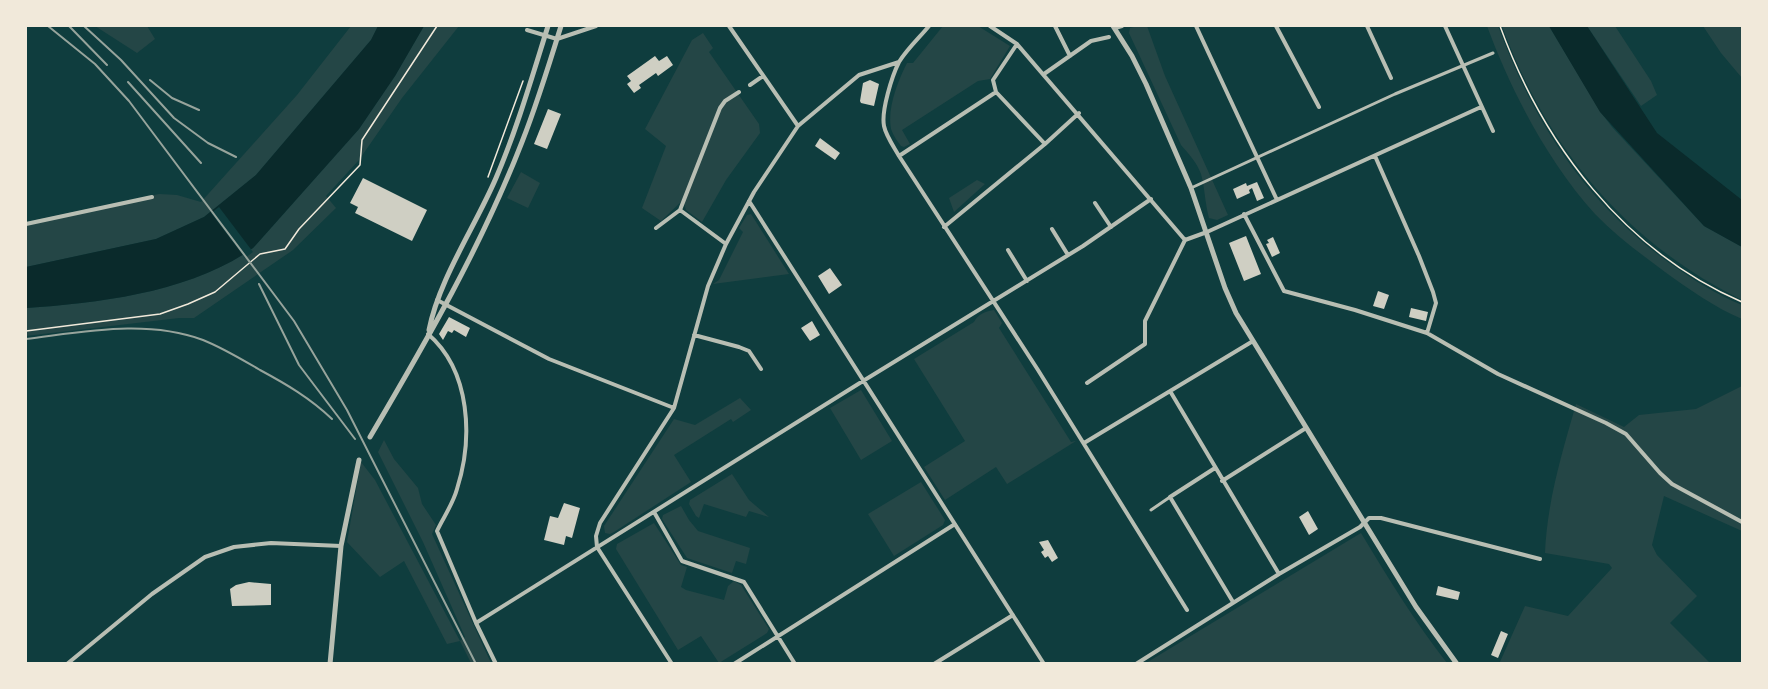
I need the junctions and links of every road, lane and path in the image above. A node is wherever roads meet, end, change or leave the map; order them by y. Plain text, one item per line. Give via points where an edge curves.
1 (438, 26) edge
2 (548, 26) edge
3 (561, 26) edge
4 (596, 26) edge
5 (729, 26) edge
6 (929, 26) edge
7 (990, 26) edge
8 (1055, 26) edge
9 (1122, 26) edge
10 (1196, 26) edge
11 (1276, 26) edge
12 (1367, 26) edge
13 (1445, 26) edge
14 (1500, 26) edge
15 (1114, 27) edge
16 (527, 30) dead end
17 (545, 35) junction
18 (1109, 37) dead end
19 (556, 39) junction
20 (1017, 44) junction
21 (1493, 53) dead end
22 (1070, 56) junction
23 (900, 62) junction
24 (1463, 64) junction
25 (1044, 74) junction
26 (763, 76) junction
27 (1391, 78) dead end
28 (524, 80) dead end
29 (750, 85) dead end
30 (739, 92) dead end
31 (996, 92) junction
32 (1319, 106) dead end
33 (1481, 107) junction
34 (1079, 113) junction
35 (798, 126) junction
36 (1493, 131) dead end
37 (1045, 144) junction
38 (899, 156) junction
39 (1375, 156) junction
40 (1257, 158) junction
41 (488, 177) dead end
42 (1191, 188) junction
43 (152, 197) dead end
44 (1151, 198) junction
45 (1277, 200) junction
46 (749, 201) junction
47 (1095, 203) dead end
48 (680, 210) junction
49 (1244, 214) junction
50 (26, 224) edge
51 (944, 227) junction
52 (1111, 227) junction
53 (656, 228) dead end
54 (1052, 230) dead end
55 (1207, 232) junction
56 (1185, 240) junction
57 (726, 244) junction
58 (1008, 250) dead end
59 (1068, 255) junction
60 (1027, 281) junction
61 (437, 300) junction
62 (992, 302) junction
63 (1743, 302) edge
64 (445, 305) junction
65 (26, 332) edge
66 (1427, 333) junction
67 (428, 334) junction
68 (694, 335) junction
69 (1252, 341) junction
70 (761, 369) dead end
71 (863, 381) junction
72 (1087, 383) dead end
73 (1170, 391) junction
74 (674, 408) junction
75 (1306, 428) junction
76 (370, 437) dead end
77 (1084, 443) junction
78 (358, 460) dead end
79 (1215, 468) junction
80 (1222, 481) junction
81 (1170, 497) junction
82 (1150, 510) dead end
83 (654, 512) junction
84 (1743, 522) edge
85 (1364, 523) junction
86 (955, 524) junction
87 (341, 546) junction
88 (597, 547) junction
89 (1540, 559) dead end
90 (1279, 574) junction
91 (1233, 602) junction
92 (1187, 610) dead end
93 (1013, 615) junction
94 (476, 623) junction
95 (778, 636) junction
96 (67, 663) edge
97 (330, 663) edge
98 (496, 663) edge
99 (672, 663) edge
100 (734, 663) edge
101 (795, 663) edge
102 (934, 663) edge
103 (1044, 663) edge
104 (1136, 663) edge
105 (1457, 663) edge

1 - 65 path via 362,140 360,165 298,229 285,249 260,254 215,292 160,314
2 - 17 street
3 - 19 street
4 - 19 street
5 - 26 street
6 - 23 street
7 - 20 street
8 - 22 street
9 - 15 street
10 - 40 street
11 - 32 street
12 - 27 street
13 - 24 street
14 - 63 path via 1526,87 1559,146 1599,197 1650,245 1694,276
15 - 42 street via 1146,84
16 - 17 street
17 - 19 street
17 - 61 street via 496,179
18 - 22 street via 1095,39
19 - 64 street via 522,144
20 - 25 street
20 - 31 street via 993,80
21 - 24 street
22 - 25 street
23 - 35 street via 859,75
23 - 38 street via 884,114 884,126
24 - 33 street
24 - 40 street
25 - 34 street
26 - 29 street
26 - 35 street
28 - 41 path
30 - 48 street via 720,108
31 - 37 street
31 - 38 street
33 - 36 street
33 - 39 street
34 - 37 street
34 - 44 street
35 - 46 street
37 - 51 street
38 - 51 street
39 - 45 street
39 - 66 street via 1436,303
40 - 42 street
40 - 45 street
42 - 55 street
43 - 50 street
44 - 52 street
44 - 56 street
45 - 49 street
46 - 57 street
46 - 71 street
47 - 52 street
48 - 53 street
48 - 57 street
49 - 55 street
49 - 66 street via 1284,291
51 - 62 street
52 - 59 street
54 - 59 street
55 - 56 street
55 - 69 street via 1232,304
56 - 72 street via 1145,321 1145,344
57 - 68 street via 708,286
58 - 60 street
59 - 60 street
60 - 62 street
61 - 64 street
61 - 67 street
62 - 71 street
62 - 77 street
64 - 67 street
64 - 74 street via 549,358
66 - 84 street via 1506,378 1619,429 1668,480
67 - 76 street
67 - 94 street via 444,352 460,382 466,420 464,458 457,491 437,531
68 - 70 street via 749,351
68 - 74 street
69 - 73 street
69 - 75 street
71 - 83 street
71 - 86 street
73 - 77 street
73 - 79 street
74 - 88 street via 600,523
75 - 80 street
75 - 85 street
77 - 92 street
78 - 87 street
79 - 80 street
79 - 81 street
80 - 90 street
81 - 82 street
81 - 91 street
83 - 88 street
83 - 95 street via 682,561 744,582
85 - 89 street via 1369,518 1381,518
85 - 90 street
85 - 105 street via 1416,607
86 - 93 street
86 - 95 street
87 - 96 street via 271,543 234,547 205,557
87 - 97 street
88 - 94 street
88 - 99 street
90 - 91 street
91 - 104 street
93 - 102 street
93 - 103 street
94 - 98 street
95 - 100 street
95 - 101 street

